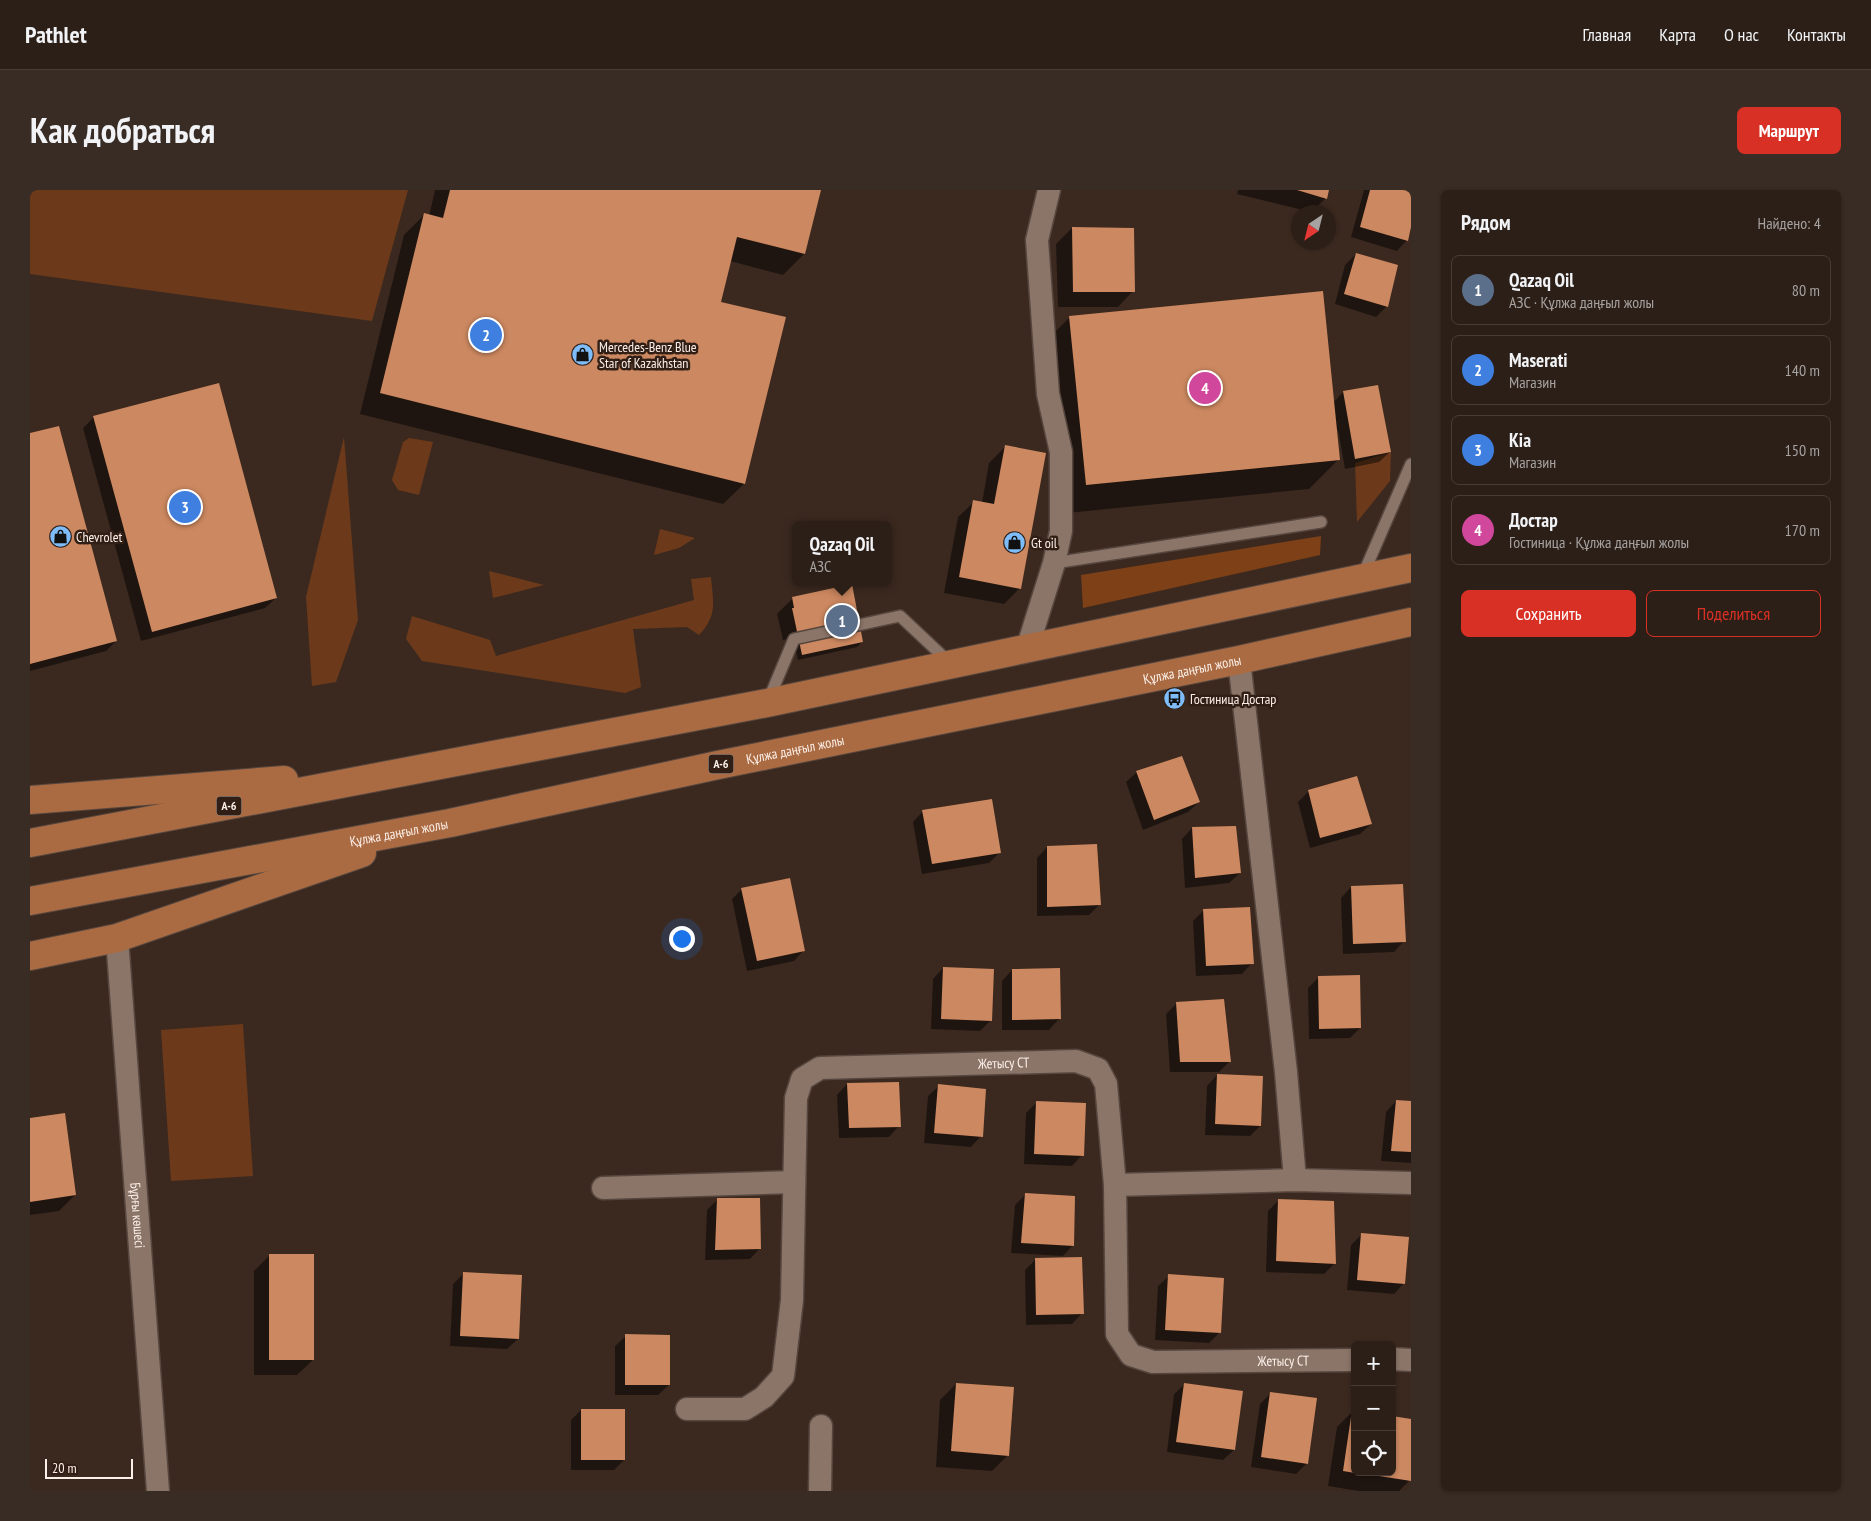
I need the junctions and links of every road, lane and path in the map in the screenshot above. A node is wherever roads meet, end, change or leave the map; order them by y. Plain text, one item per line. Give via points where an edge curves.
1 (1049, 190) edge
2 (1411, 464) edge
3 (1321, 522) dead end
4 (1054, 562) junction
5 (1411, 568) edge
6 (1361, 579) junction
7 (1411, 622) edge
8 (1027, 649) junction
9 (1240, 660) junction
10 (952, 664) junction
11 (767, 703) junction
12 (428, 769) junction
13 (30, 800) edge
14 (450, 823) junction
15 (30, 843) edge
16 (30, 901) edge
17 (117, 938) junction
18 (30, 956) edge
19 (1295, 1180) junction
20 (794, 1182) junction
21 (1411, 1183) edge
22 (1115, 1185) junction
23 (603, 1188) dead end
24 (1351, 1360) edge
25 (1396, 1360) edge
26 (1411, 1360) edge
27 (688, 1409) dead end
28 (821, 1426) dead end
29 (158, 1491) edge
30 (820, 1491) edge

1 - 4 street via 1037,240 1048,394 1061,452 1061,531
2 - 6 lane
3 - 4 lane
4 - 8 street
5 - 6 main road, A-6
6 - 8 main road, A-6
7 - 9 main road, Құлжа даңғыл жолы / A-6
8 - 10 main road, A-6
9 - 14 main road, Құлжа даңғыл жолы / A-6 via 718,765
9 - 19 street via 1284,1052
10 - 11 main road, A-6
10 - 11 lane via 900,616 794,639
11 - 12 main road, A-6
12 - 13 main road
12 - 15 main road, A-6
14 - 16 main road, Құлжа даңғыл жолы / A-6
14 - 17 main road
17 - 18 main road
17 - 29 street, Бұрғы көшесі
19 - 21 street
19 - 22 street
20 - 22 street, Жетысу СТ via 796,1098 802,1079 820,1068 1076,1062 1098,1069 1106,1084
20 - 23 street
20 - 27 street, Жетысу СТ via 792,1300 783,1376 764,1397 745,1409
22 - 24 street, Жетысу СТ via 1117,1334 1131,1355 1154,1362
25 - 26 street
28 - 30 street

